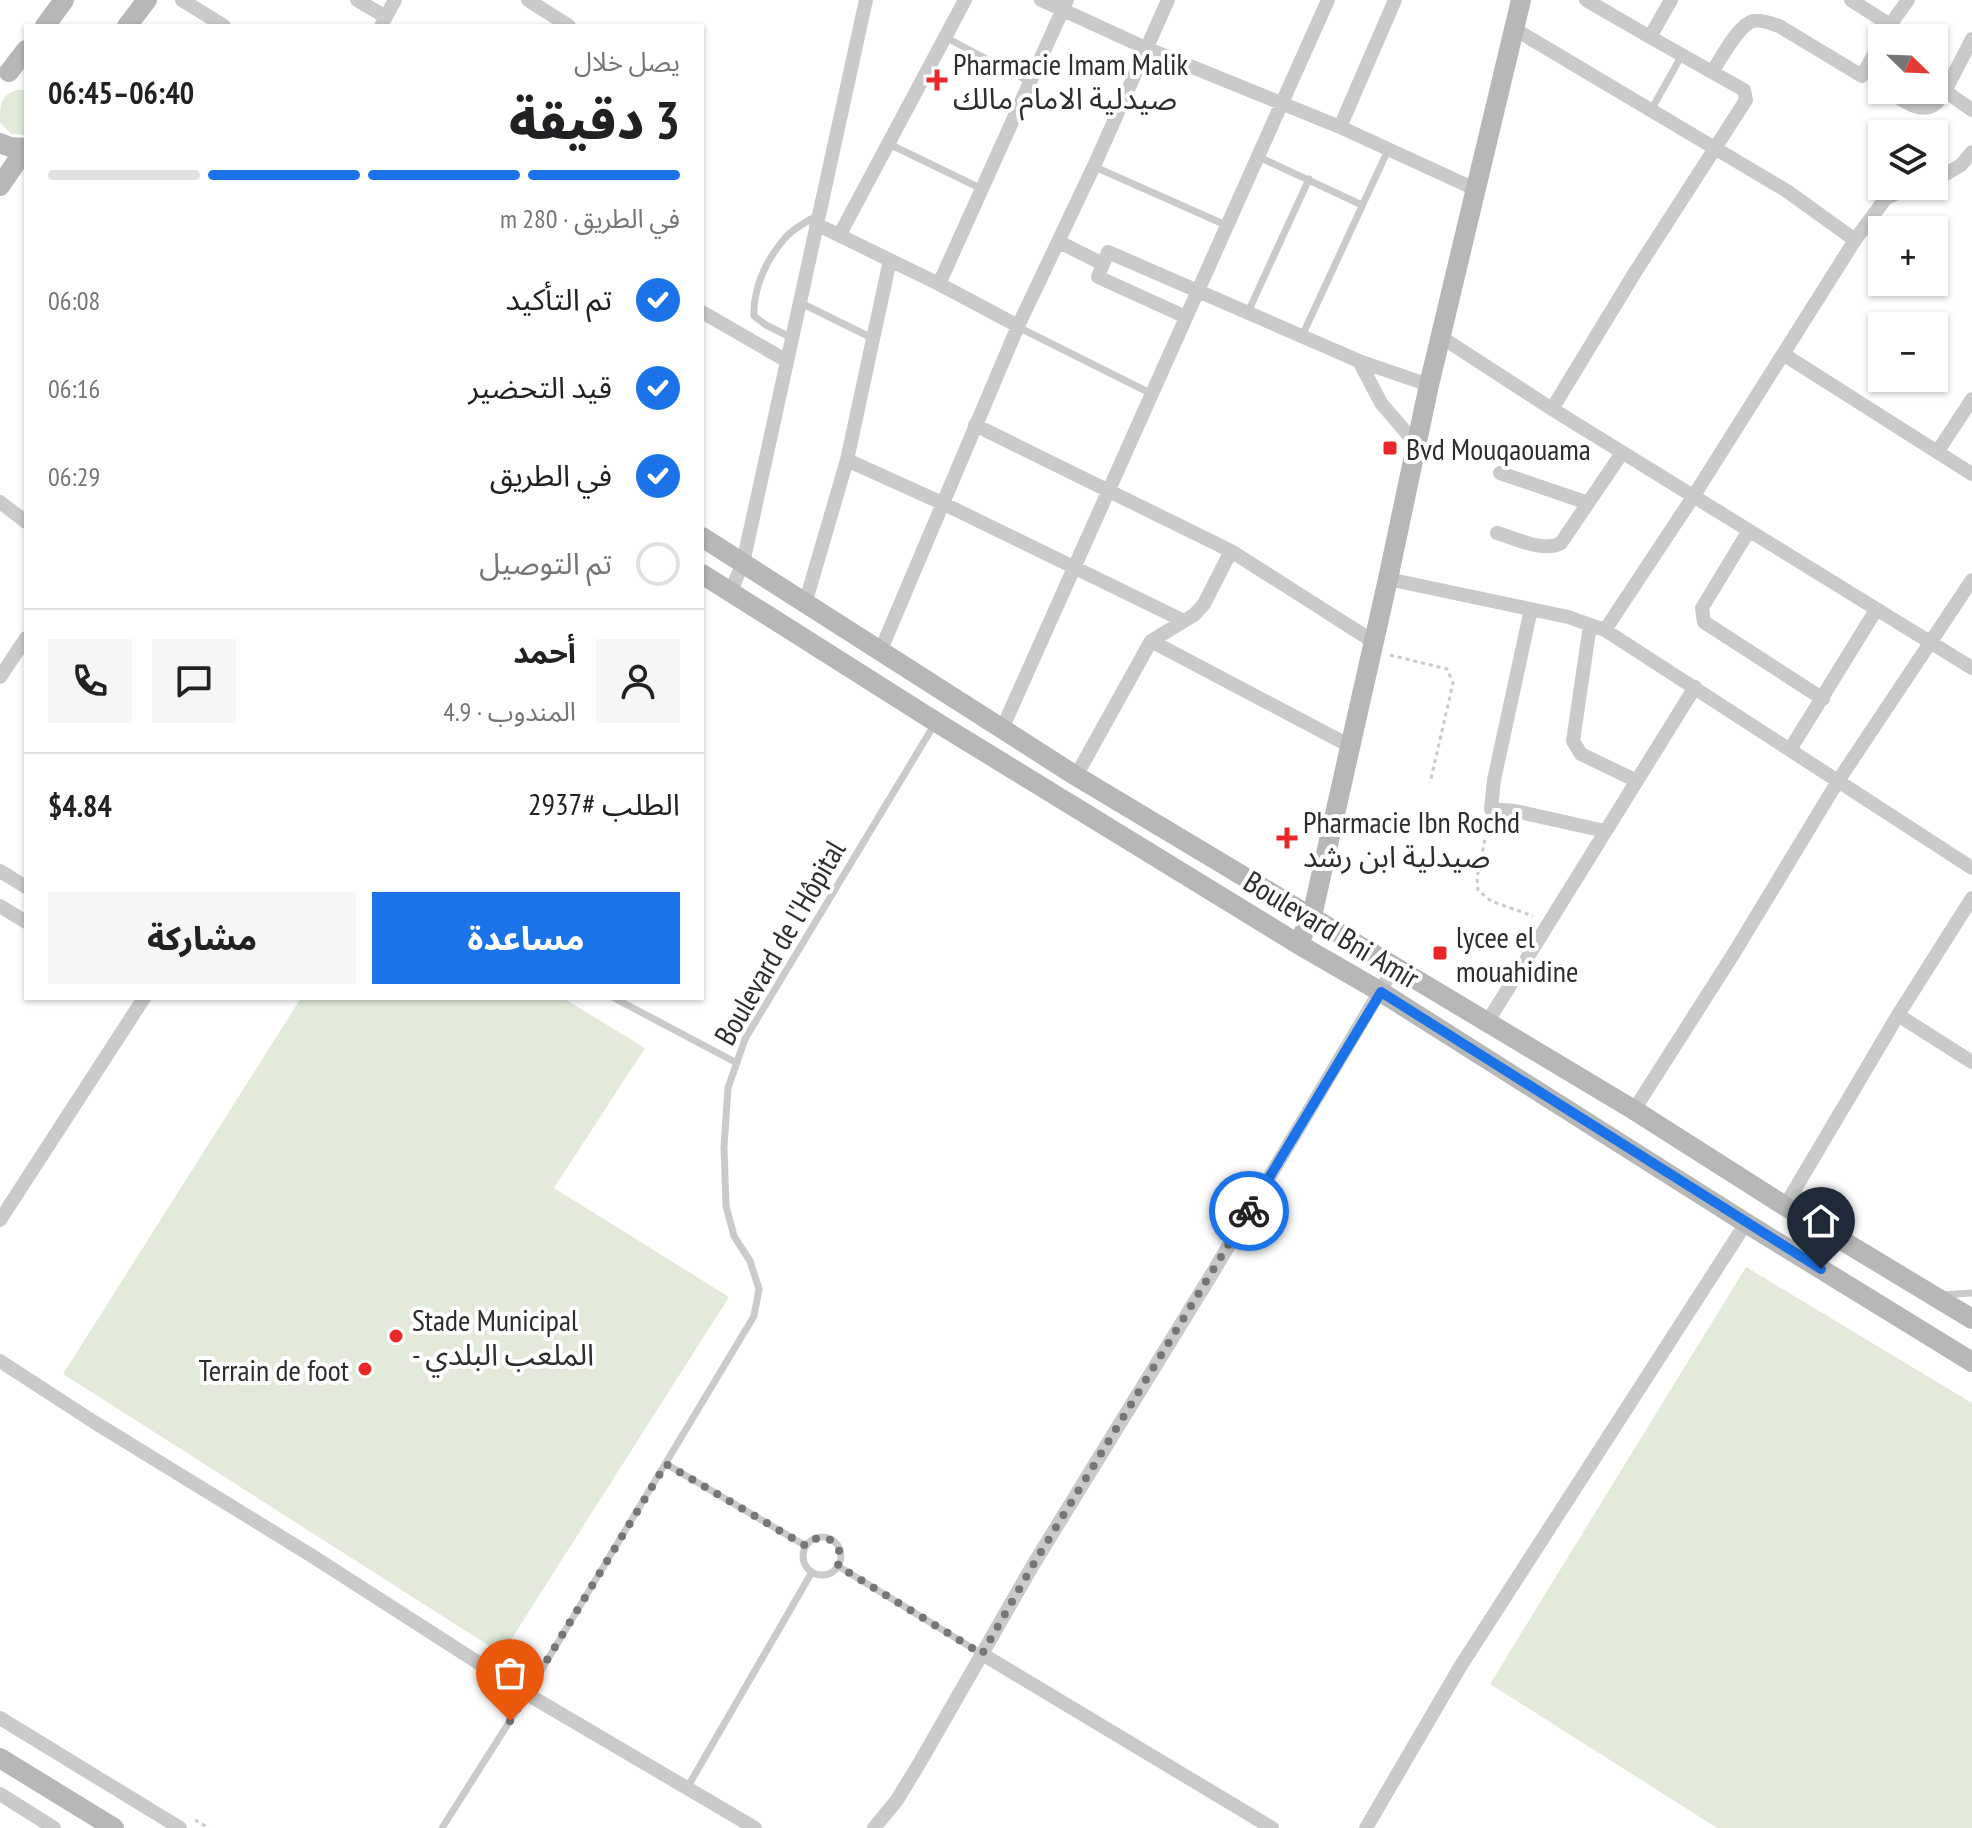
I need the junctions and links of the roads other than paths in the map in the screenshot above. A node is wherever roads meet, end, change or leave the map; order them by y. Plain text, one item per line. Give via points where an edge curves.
1 (64, 0) edge
2 (147, 0) edge
3 (182, 0) edge
4 (357, 0) edge
5 (395, 0) edge
6 (528, 0) edge
7 (866, 0) edge
8 (965, 0) edge
9 (1041, 0) edge
10 (1168, 0) edge
11 (1328, 0) edge
12 (1395, 0) edge
13 (1521, 0) edge
14 (1671, 0) edge
15 (1851, 0) edge
16 (1908, 0) edge
17 (1596, 2) edge
18 (1065, 5) edge
19 (384, 22) edge
20 (46, 24) edge
21 (129, 24) edge
22 (221, 24) edge
23 (566, 24) edge
24 (1875, 24) edge
25 (1892, 24) edge
26 (1516, 30) junction
27 (945, 37) junction
28 (1650, 37) junction
29 (1972, 39) edge
30 (1148, 49) junction
31 (24, 53) edge
32 (1682, 55) junction
33 (1868, 65) edge
34 (1712, 72) junction
35 (12, 73) edge
36 (1862, 76) junction
37 (1868, 80) edge
38 (1030, 82) junction
39 (1948, 85) edge
40 (1948, 93) edge
41 (1283, 103) junction
42 (1911, 104) edge
43 (1936, 104) edge
44 (1651, 110) junction
45 (1972, 110) edge
46 (1340, 127) junction
47 (0, 143) edge
48 (887, 143) junction
49 (24, 148) edge
50 (1717, 148) junction
51 (1388, 150) junction
52 (24, 151) edge
53 (1972, 152) edge
54 (1259, 157) junction
55 (1094, 166) junction
56 (1948, 173) edge
57 (1309, 179) junction
58 (0, 186) edge
59 (982, 189) junction
60 (1475, 189) junction
61 (1885, 200) edge
62 (1362, 205) junction
63 (818, 219) junction
64 (1228, 226) junction
65 (840, 234) junction
66 (1855, 240) junction
67 (1059, 242) junction
68 (890, 260) junction
69 (1103, 264) junction
70 (939, 284) junction
71 (1198, 290) junction
72 (800, 303) junction
73 (1248, 312) junction
74 (704, 313) edge
75 (1186, 317) junction
76 (1018, 326) junction
77 (1302, 336) junction
78 (1441, 337) junction
79 (792, 338) junction
80 (874, 339) junction
81 (1783, 354) junction
82 (787, 361) junction
83 (1359, 361) junction
84 (1429, 385) junction
85 (1152, 394) junction
86 (1972, 399) edge
87 (1552, 409) junction
88 (975, 425) junction
89 (1416, 444) junction
90 (1938, 451) junction
91 (1622, 453) junction
92 (847, 460) junction
93 (1500, 473) dead end
94 (1972, 474) edge
95 (1109, 489) junction
96 (1693, 497) junction
97 (0, 502) edge
98 (942, 503) junction
99 (1588, 503) junction
100 (24, 520) edge
101 (1748, 532) junction
102 (1497, 533) dead end
103 (704, 538) edge
104 (1231, 551) junction
105 (743, 563) junction
106 (1073, 567) junction
107 (704, 575) edge
108 (1388, 579) junction
109 (1972, 580) edge
110 (730, 593) junction
111 (805, 604) junction
112 (1531, 609) junction
113 (1876, 610) junction
114 (1184, 621) junction
115 (1590, 625) junction
116 (1605, 630) junction
117 (24, 641) edge
118 (1151, 641) junction
119 (1930, 642) junction
120 (1373, 646) junction
121 (880, 652) junction
122 (1972, 668) edge
123 (0, 677) edge
124 (1695, 687) junction
125 (1823, 699) junction
126 (936, 722) junction
127 (1002, 729) junction
128 (1350, 746) junction
129 (1791, 748) junction
130 (1076, 776) junction
131 (1637, 781) junction
132 (1838, 781) junction
133 (1605, 831) junction
134 (1972, 868) edge
135 (0, 871) edge
136 (22, 885) edge
137 (1972, 898) edge
138 (1, 906) edge
139 (1312, 916) junction
140 (24, 921) edge
141 (1298, 944) junction
142 (1395, 966) junction
143 (1381, 992) junction
144 (142, 1000) edge
145 (618, 1000) edge
146 (1898, 1015) junction
147 (1488, 1021) junction
148 (1972, 1062) edge
149 (737, 1063) junction
150 (1634, 1110) junction
151 (1785, 1206) junction
152 (0, 1220) edge
153 (1746, 1223) junction
154 (1972, 1293) edge
155 (1934, 1296) junction
156 (1972, 1319) edge
157 (0, 1361) edge
158 (1972, 1362) edge
159 (666, 1464) junction
160 (806, 1546) junction
161 (838, 1566) junction
162 (812, 1572) junction
163 (982, 1654) junction
164 (527, 1694) junction
165 (0, 1718) edge
166 (0, 1758) edge
167 (687, 1788) junction
168 (0, 1794) edge
169 (54, 1828) edge
170 (114, 1828) edge
171 (180, 1828) edge
172 (442, 1828) edge
173 (755, 1828) edge
174 (874, 1828) edge
175 (1272, 1828) edge
176 (1366, 1828) edge

1 - 20 main road
2 - 21 main road
3 - 22 street
4 - 19 street
5 - 19 street
6 - 23 street
7 - 63 street
8 - 27 street
9 - 18 street
10 - 30 street
11 - 41 street
12 - 46 street
13 - 26 main road
14 - 28 street
15 - 24 street
16 - 25 street
17 - 28 street
18 - 30 street
18 - 38 street
26 - 44 street
26 - 60 main road
27 - 38 lane
27 - 48 street
28 - 32 street
29 - 39 street
30 - 41 street
30 - 55 street
31 - 35 main road
32 - 34 street
32 - 44 lane
33 - 36 street
34 - 36 street via 1741,29 1765,21
34 - 50 street via 1746,95
36 - 37 street
38 - 59 street
40 - 45 street
41 - 46 street
41 - 54 street
42 - 43 street
44 - 50 street
46 - 51 street
47 - 49 main road
48 - 59 lane
48 - 65 street
50 - 66 street
50 - 87 street
51 - 60 street
51 - 62 lane
52 - 58 main road
53 - 56 street
54 - 57 lane
54 - 64 street
55 - 64 lane
55 - 67 street
57 - 62 lane
57 - 73 lane
59 - 70 street
60 - 78 main road
61 - 66 street
62 - 77 lane
63 - 65 street
63 - 72 street
63 - 79 lane via 786,236 765,268 754,301 754,316
64 - 71 street
65 - 68 street
66 - 81 street
67 - 69 street
67 - 76 street
68 - 70 street
68 - 80 street
69 - 71 street via 1108,252
69 - 75 street via 1098,277
70 - 76 street
71 - 73 street
71 - 75 street
72 - 79 street
72 - 80 lane
73 - 77 street
74 - 82 street
75 - 85 street
76 - 85 lane
76 - 88 street
77 - 83 street
78 - 84 main road
78 - 87 street
79 - 82 street
80 - 92 street
81 - 90 street
81 - 96 street
82 - 105 street
83 - 84 street
83 - 89 street via 1381,403
84 - 89 main road
85 - 95 street
86 - 90 street
87 - 91 street
88 - 95 street
88 - 98 street
89 - 108 main road
90 - 94 street
91 - 96 street
91 - 99 street
92 - 98 street
92 - 111 street
93 - 99 street
95 - 104 street
95 - 106 street
96 - 101 street
96 - 116 street
97 - 100 street
98 - 106 street
98 - 121 street
99 - 102 street via 1553,547
101 - 113 street
101 - 125 street via 1701,616
103 - 105 main road, Boulevard Bni Amir
104 - 114 street via 1204,604
104 - 120 street
105 - 110 street
105 - 111 main road, Boulevard Bni Amir
106 - 114 street
106 - 127 street
107 - 110 main road, Boulevard Bni Amir
108 - 112 street
108 - 120 main road
109 - 119 street
110 - 126 main road, Boulevard Bni Amir
111 - 121 main road, Boulevard Bni Amir
112 - 115 street
112 - 133 street via 1491,809
113 - 119 street
113 - 125 street
114 - 118 street
115 - 116 street
115 - 131 street via 1573,741 1581,754
116 - 124 street
117 - 123 street
118 - 128 street
118 - 130 street
119 - 122 street
119 - 132 street
120 - 128 main road
121 - 127 main road, Boulevard Bni Amir
124 - 129 street
124 - 131 street
125 - 129 street
126 - 141 main road, Boulevard Bni Amir
126 - 149 lane, Boulevard de l'Hôpital via 745,1039
127 - 130 main road, Boulevard Bni Amir
128 - 139 main road
129 - 132 street
130 - 139 main road, Boulevard Bni Amir
131 - 133 street
132 - 134 street
132 - 150 street
133 - 147 street
135 - 136 street
136 - 138 street
137 - 146 street
138 - 140 street
139 - 141 main road
139 - 142 main road, Boulevard Bni Amir
141 - 143 main road, Boulevard Bni Amir
142 - 143 street
142 - 147 main road, Boulevard Bni Amir
143 - 153 main road, Boulevard Bni Amir
143 - 163 street
144 - 152 street
145 - 149 lane
146 - 148 street
146 - 151 street
147 - 150 main road, Boulevard Bni Amir
149 - 159 lane, Boulevard de l'Hôpital via 728,1088 726,1206 759,1289 754,1316
150 - 151 main road, Boulevard Bni Amir
151 - 155 main road, Boulevard Bni Amir
153 - 158 main road, Boulevard Bni Amir
153 - 176 street via 1460,1667
154 - 155 lane
155 - 156 main road, Boulevard Bni Amir
157 - 164 street
159 - 160 lane
159 - 164 lane, Boulevard de l'Hôpital
160 - 161 lane via 817,1538 831,1540 840,1552
160 - 162 lane via 803,1561
161 - 162 lane via 826,1575
161 - 163 lane
162 - 167 lane
163 - 174 street via 897,1800
163 - 175 street
164 - 167 street
164 - 172 lane, Boulevard de l'Hôpital
165 - 171 street
166 - 170 main road
167 - 173 street
168 - 169 street

